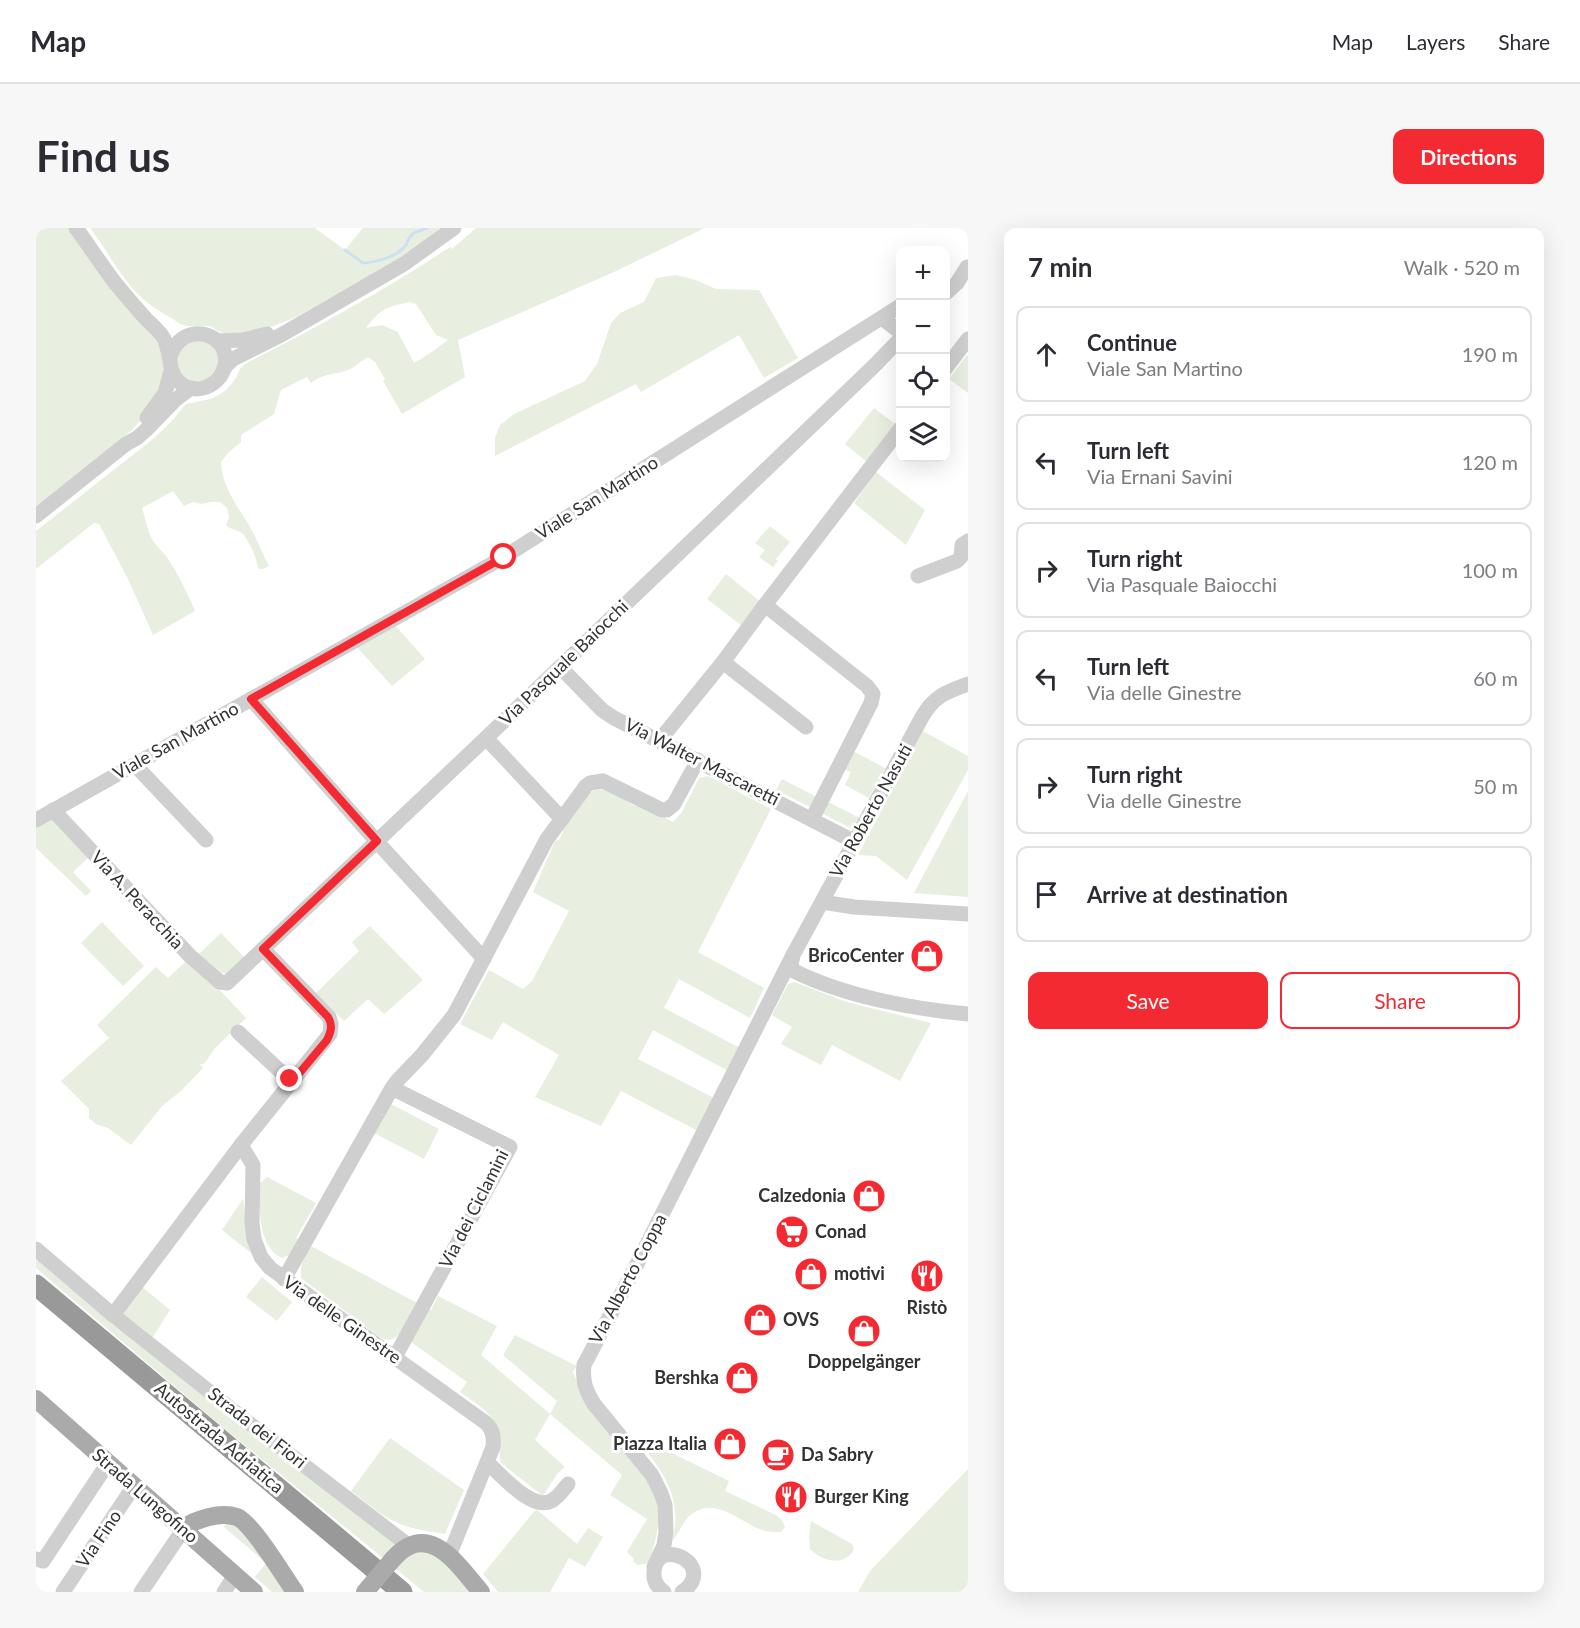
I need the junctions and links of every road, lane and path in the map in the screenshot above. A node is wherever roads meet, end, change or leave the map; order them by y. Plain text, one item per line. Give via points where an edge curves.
1 (76, 228) edge
2 (454, 228) edge
3 (967, 267) edge
4 (950, 276) edge
5 (950, 289) edge
6 (130, 299) junction
7 (896, 309) edge
8 (882, 318) junction
9 (298, 324) junction
10 (896, 329) edge
11 (187, 336) junction
12 (968, 339) edge
13 (217, 341) junction
14 (896, 343) edge
15 (950, 362) edge
16 (171, 364) junction
17 (225, 367) junction
18 (191, 388) junction
19 (896, 434) edge
20 (126, 444) junction
21 (36, 516) edge
22 (968, 541) edge
23 (918, 576) dead end
24 (765, 605) junction
25 (723, 662) junction
26 (560, 666) junction
27 (968, 684) edge
28 (251, 699) junction
29 (806, 727) dead end
30 (486, 738) junction
31 (659, 741) junction
32 (698, 760) junction
33 (135, 765) junction
34 (53, 810) junction
35 (561, 819) junction
36 (812, 819) junction
37 (36, 820) edge
38 (206, 840) dead end
39 (377, 841) junction
40 (855, 842) junction
41 (822, 902) junction
42 (968, 914) edge
43 (263, 949) junction
44 (793, 956) junction
45 (484, 958) junction
46 (809, 978) junction
47 (225, 984) joint
48 (776, 987) junction
49 (968, 1014) edge
50 (238, 1032) dead end
51 (292, 1082) junction
52 (392, 1088) junction
53 (241, 1145) junction
54 (36, 1248) edge
55 (284, 1279) junction
56 (36, 1284) edge
57 (36, 1303) edge
58 (113, 1315) junction
59 (395, 1358) junction
60 (36, 1400) edge
61 (108, 1463) junction
62 (488, 1463) junction
63 (568, 1484) dead end
64 (134, 1486) junction
65 (183, 1530) junction
66 (408, 1545) junction
67 (449, 1556) junction
68 (36, 1559) edge
69 (235, 1575) junction
70 (655, 1583) edge
71 (63, 1592) edge
72 (141, 1592) edge
73 (224, 1592) edge
74 (254, 1592) edge
75 (295, 1592) edge
76 (365, 1592) edge
77 (380, 1592) edge
78 (402, 1592) edge
79 (481, 1592) edge
80 (682, 1592) edge

1 - 6 street
2 - 9 street via 404,264
3 - 4 street
3 - 5 street
6 - 11 street
6 - 16 street via 163,337
7 - 8 street, Viale San Martino
8 - 10 street
8 - 28 street, Viale San Martino via 504,557
9 - 13 street via 243,340
9 - 17 street via 233,358
11 - 13 street via 203,334
11 - 16 street via 173,348
12 - 15 street
13 - 17 street via 224,353
14 - 26 street, Via Pasquale Baiocchi
16 - 18 street via 179,382
16 - 20 street via 165,393
17 - 18 street via 212,385
18 - 20 street
19 - 24 street
20 - 21 street
22 - 23 street via 962,545 957,561
24 - 25 street
24 - 36 street via 873,694
25 - 29 street
25 - 31 street
26 - 30 street, Via Pasquale Baiocchi
26 - 31 street, Via Walter Mascaretti via 608,714
27 - 40 street, Via Roberto Nasuti via 940,695 927,709
28 - 33 street, Viale San Martino
28 - 39 street
30 - 35 street
30 - 39 street, Via Pasquale Baiocchi
31 - 32 street, Via Walter Mascaretti
32 - 35 street via 667,810 603,781 586,786
32 - 36 street, Via Walter Mascaretti
33 - 34 street, Viale San Martino
33 - 38 street
34 - 37 street, Viale San Martino
34 - 47 street, Via A. Peracchia via 190,956
35 - 45 street
36 - 40 street, Via Walter Mascaretti
39 - 43 street, Via Pasquale Baiocchi
39 - 45 street
40 - 41 street, Via Roberto Nasuti
41 - 42 street
41 - 44 street, Via Roberto Nasuti
43 - 47 street, Via Pasquale Baiocchi
43 - 51 street via 331,1023 327,1040
44 - 46 street via 794,971
44 - 48 street, Via Alberto Coppa
45 - 52 street via 454,1015
46 - 48 street via 794,976
46 - 49 street via 877,999
48 - 70 street, Via Alberto Coppa via 584,1365 584,1383 590,1398 652,1475 661,1493 666,1532
50 - 51 street
51 - 53 street
52 - 55 street
52 - 59 street, Via dei Ciclamini via 510,1147
53 - 55 street, Via delle Ginestre via 253,1165 252,1223 257,1249 270,1268
53 - 58 street
54 - 58 street, Strada dei Fiori
55 - 59 street, Via delle Ginestre
56 - 78 highway, Autostrada Adriatica
57 - 77 highway, Autostrada Adriatica
58 - 66 street, Strada dei Fiori
59 - 62 street, Via delle Ginestre via 491,1428 494,1441
60 - 61 main road, Strada Lungofino
61 - 64 main road, Strada Lungofino
61 - 68 street via 43,1561
62 - 63 street via 533,1501 553,1500
62 - 67 street, Via delle Ginestre
64 - 65 main road, Strada Lungofino
64 - 71 street, Via Fino
65 - 69 main road, Strada Lungofino
65 - 72 street
65 - 75 main road via 189,1524 215,1516 242,1521
66 - 67 main road via 424,1543
66 - 76 main road, bridge
67 - 79 main road
69 - 73 street
69 - 74 main road, Strada Lungofino
70 - 80 street via 661,1559 681,1556 693,1570 691,1583

